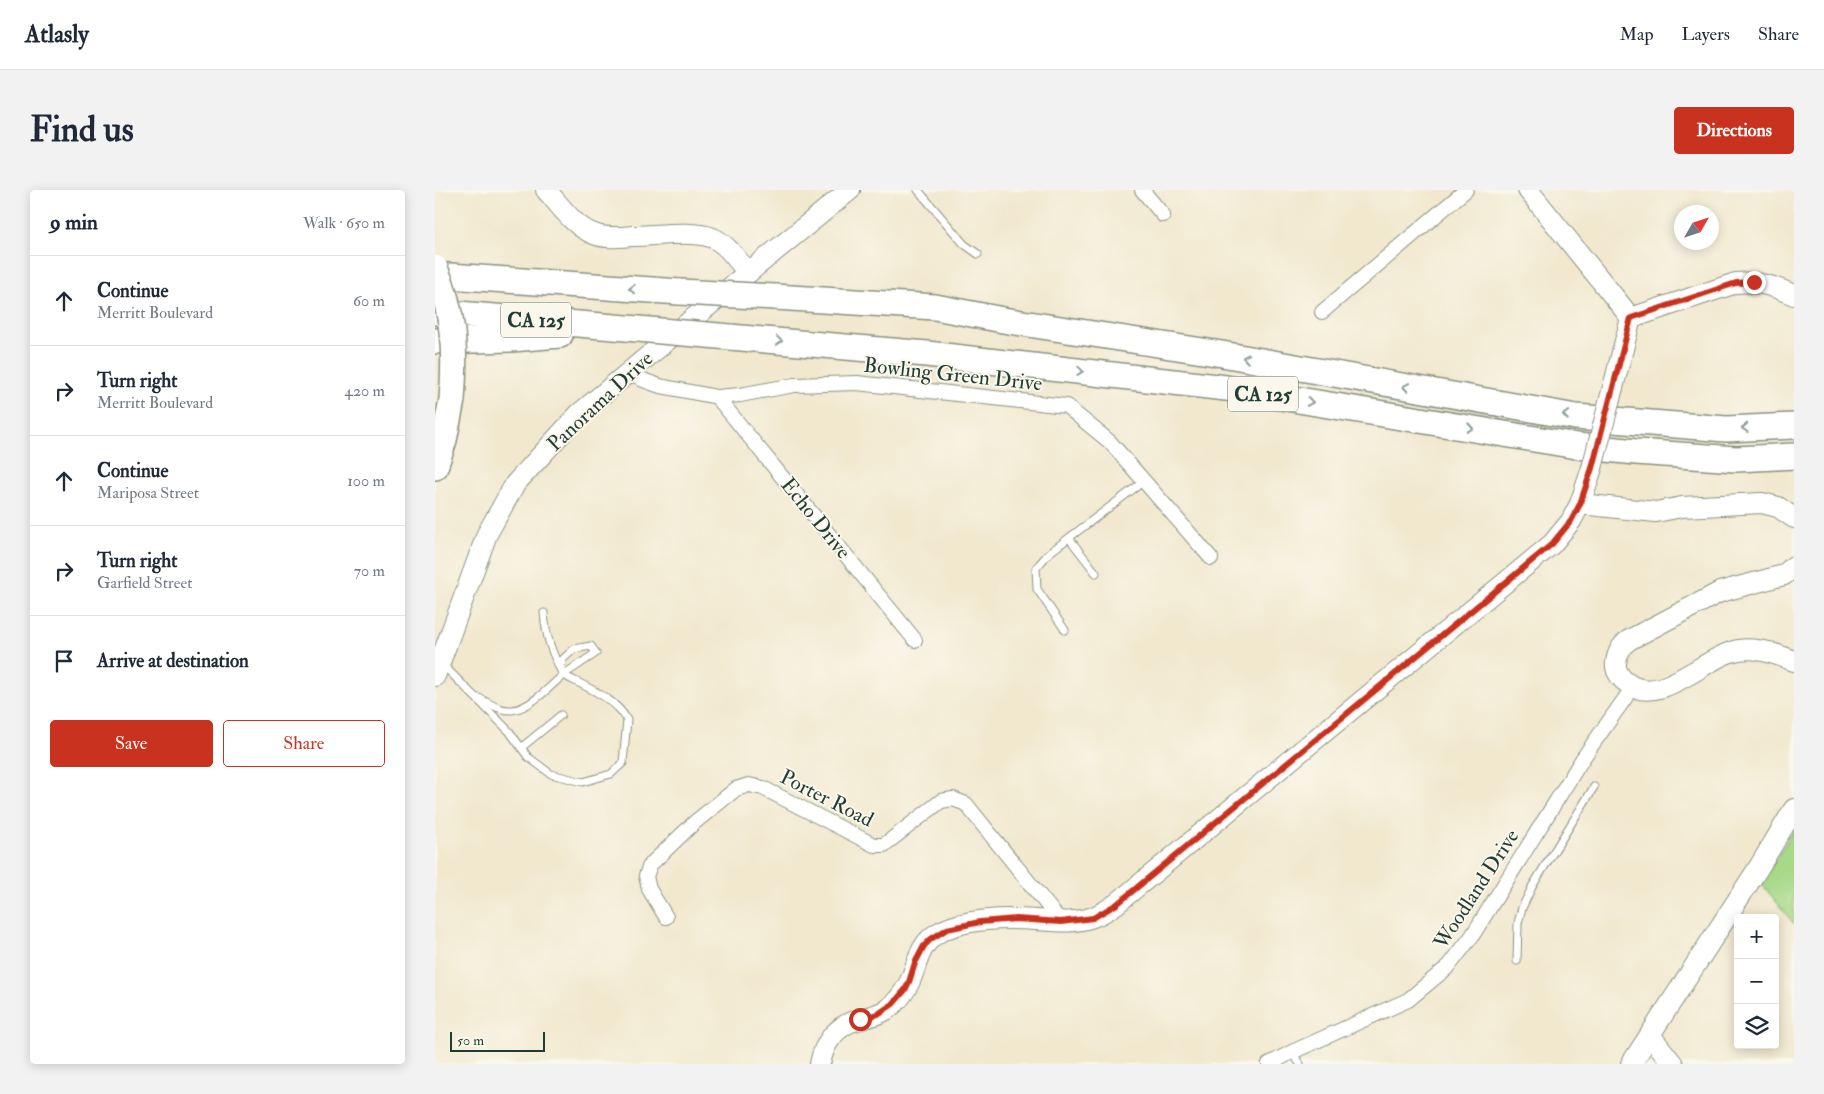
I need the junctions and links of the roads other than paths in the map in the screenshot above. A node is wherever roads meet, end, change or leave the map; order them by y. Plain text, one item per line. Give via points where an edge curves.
1 (547, 190) edge
2 (850, 190) edge
3 (918, 190) edge
4 (1142, 190) edge
5 (1466, 190) edge
6 (1528, 190) edge
7 (1163, 215) dead end
8 (978, 254) dead end
9 (435, 256) edge
10 (435, 268) edge
11 (748, 273) junction
12 (435, 275) edge
13 (576, 286) junction
14 (1794, 295) edge
15 (435, 312) edge
16 (1322, 312) dead end
17 (1631, 318) junction
18 (638, 329) junction
19 (435, 330) edge
20 (435, 341) edge
21 (630, 372) junction
22 (717, 397) junction
23 (1794, 426) edge
24 (1794, 456) edge
25 (435, 467) edge
26 (1145, 480) junction
27 (1580, 504) junction
28 (1794, 518) edge
29 (1069, 538) junction
30 (1211, 558) dead end
31 (1794, 566) edge
32 (1096, 573) dead end
33 (544, 614) dead end
34 (1065, 630) dead end
35 (915, 640) dead end
36 (1794, 661) edge
37 (437, 669) edge
38 (562, 672) junction
39 (1633, 687) junction
40 (472, 694) junction
41 (561, 715) dead end
42 (521, 747) junction
43 (1594, 787) dead end
44 (1794, 810) edge
45 (666, 917) dead end
46 (1061, 922) junction
47 (1517, 961) dead end
48 (1650, 1035) junction
49 (1292, 1052) junction
50 (820, 1064) edge
51 (1269, 1064) edge
52 (1300, 1064) edge
53 (1631, 1064) edge
54 (1673, 1064) edge

1 - 11 street via 570,217 594,234 610,237 703,235 723,245
2 - 11 street, Panorama Drive
3 - 8 lane via 964,244
4 - 7 street
5 - 16 street
6 - 17 street
9 - 13 highway
10 - 25 highway, bridge via 445,293 454,346 452,400
11 - 21 street, Panorama Drive
12 - 13 highway, CA 125
23 -> 13 highway, CA 125, bridge via 1726,429 1576,417 935,307
14 - 17 street via 1754,282 1736,283
15 - 18 highway, CA 125
17 - 27 street, bridge
18 - 19 highway
18 - 20 highway
18 -> 24 highway, CA 125, bridge via 927,354 1226,388 1577,446 1736,459
21 - 22 street, Bowling Green Drive via 660,386
21 - 37 street, Panorama Drive via 579,414 515,484 487,534
22 - 26 street, Bowling Green Drive via 794,385 857,383 1066,406 1111,442
22 - 35 street, Echo Drive
26 - 29 lane
26 - 30 street, Bowling Green Drive
27 - 28 street via 1656,512 1763,503
27 - 46 street via 1552,544 1117,904 1093,918
29 - 32 lane
29 - 34 lane via 1036,568 1037,589
31 - 39 street via 1783,575 1719,592 1629,640 1620,649 1616,667 1622,679
33 - 38 lane via 548,643
36 - 39 street via 1756,650 1731,652 1659,689
37 - 40 lane
38 - 38 lane via 596,653 591,646 574,649 561,660
38 - 40 lane via 535,700 513,710 499,708
38 - 42 lane via 608,699 625,714 623,763 611,774 583,782 551,774 528,757
39 - 49 street, Woodland Drive via 1583,758 1473,936 1449,966 1408,1000
40 - 42 lane
41 - 42 lane
43 - 47 lane via 1522,908 1517,923
44 - 48 street
45 - 46 street, Porter Road via 649,889 646,876 651,865 695,822 736,789 749,785 763,788 874,845 884,845 941,801 953,799 966,804
46 - 50 street via 1016,919 980,922 938,933 919,954 899,998 878,1014 851,1022 836,1032 825,1047
48 - 53 street
48 - 54 street
49 - 51 street, Woodland Drive
49 - 52 lane

